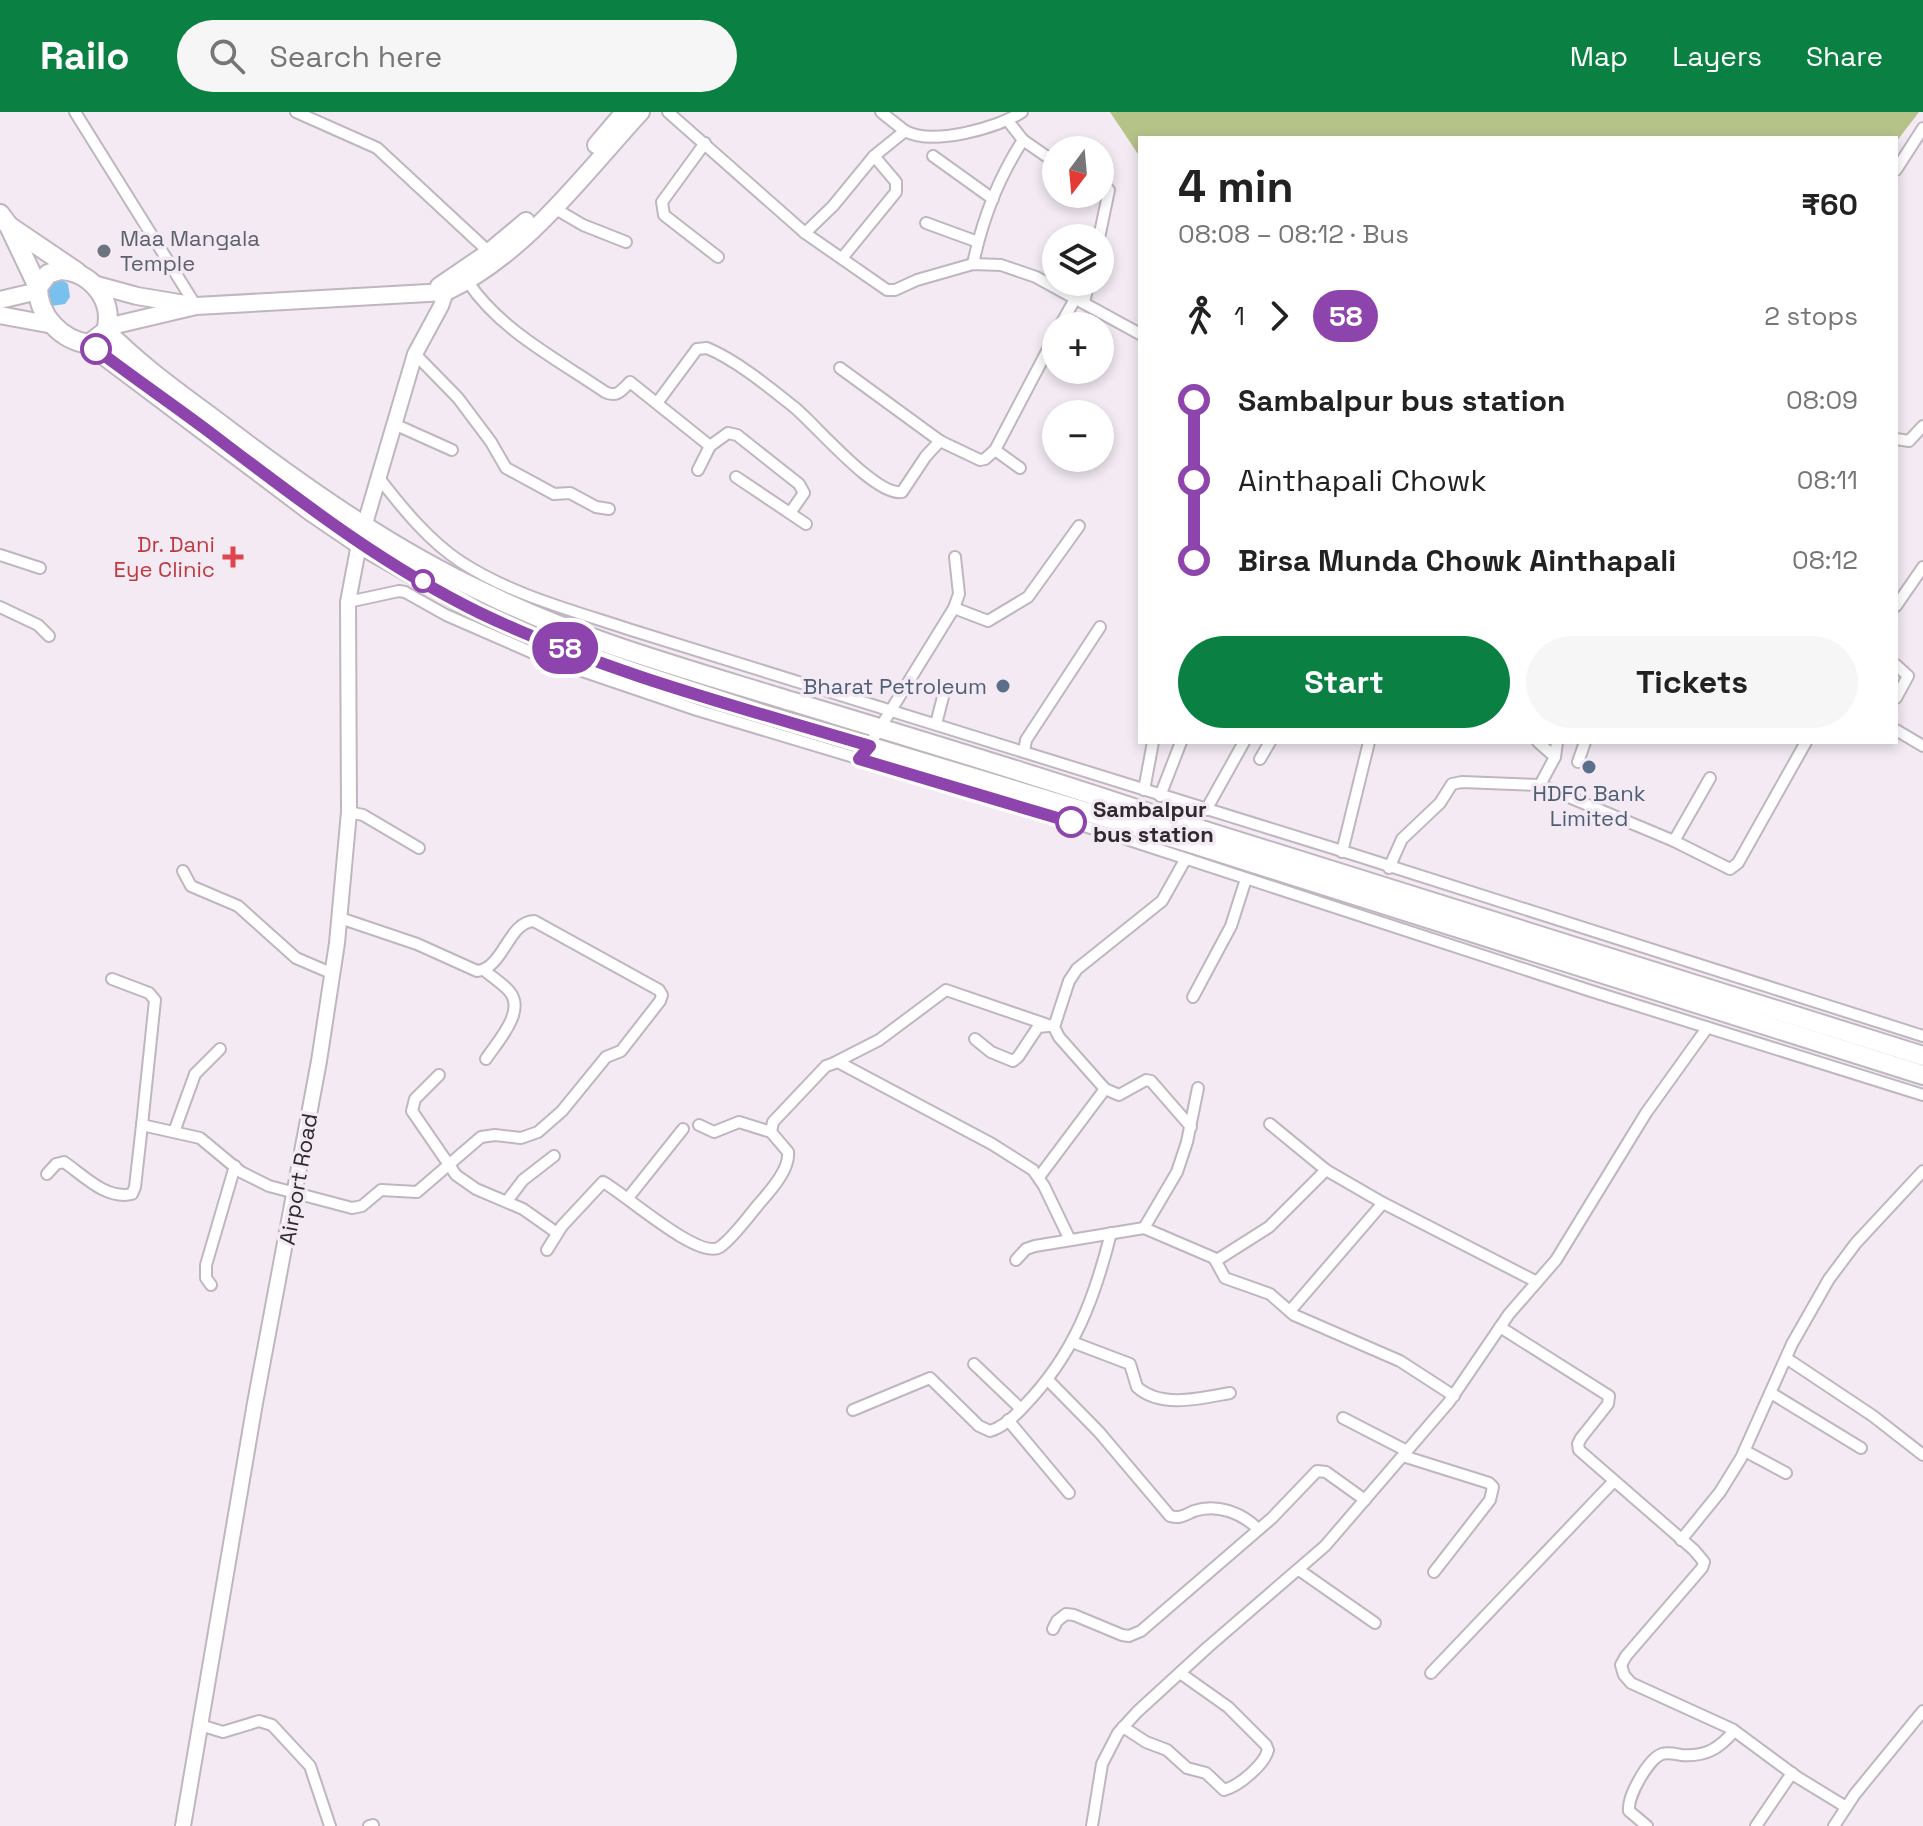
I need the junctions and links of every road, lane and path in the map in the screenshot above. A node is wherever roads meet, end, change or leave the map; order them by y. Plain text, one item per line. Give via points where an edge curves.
1 (75, 112) edge
2 (296, 112) edge
3 (624, 112) edge
4 (641, 112) edge
5 (668, 112) edge
6 (881, 112) edge
7 (1022, 112) edge
8 (1008, 121) junction
9 (1923, 128) edge
10 (905, 131) junction
11 (1023, 140) junction
12 (705, 143) junction
13 (1042, 153) edge
14 (874, 156) junction
15 (933, 156) dead end
16 (1898, 167) edge
17 (993, 199) junction
18 (554, 208) junction
19 (5, 220) edge
20 (926, 223) dead end
21 (805, 233) junction
22 (626, 242) dead end
23 (978, 242) junction
24 (489, 252) junction
25 (718, 257) dead end
26 (843, 257) junction
27 (973, 264) junction
28 (77, 272) junction
29 (468, 282) junction
30 (93, 284) junction
31 (448, 286) junction
32 (38, 289) junction
33 (1082, 296) edge
34 (0, 300) edge
35 (1079, 301) junction
36 (196, 306) junction
37 (1071, 312) edge
38 (0, 315) edge
39 (53, 325) junction
40 (106, 329) junction
41 (1138, 333) edge
42 (89, 344) junction
43 (415, 354) junction
44 (1042, 361) edge
45 (840, 368) dead end
46 (657, 403) junction
47 (394, 424) junction
48 (1923, 426) edge
49 (1898, 439) edge
50 (940, 441) junction
51 (710, 446) junction
52 (452, 450) dead end
53 (995, 450) junction
54 (1020, 468) dead end
55 (698, 470) dead end
56 (736, 477) dead end
57 (379, 478) junction
58 (609, 509) dead end
59 (790, 513) junction
60 (806, 524) dead end
61 (1079, 526) dead end
62 (362, 536) junction
63 (0, 555) edge
64 (955, 557) dead end
65 (1923, 567) edge
66 (40, 568) dead end
67 (348, 602) junction
68 (1898, 603) edge
69 (0, 607) edge
70 (954, 608) junction
71 (1100, 627) dead end
72 (49, 636) dead end
73 (1898, 667) edge
74 (945, 689) dead end
75 (1898, 694) edge
76 (890, 710) junction
77 (936, 724) junction
78 (880, 729) junction
79 (1898, 731) edge
80 (1153, 744) edge
81 (1180, 744) edge
82 (1243, 744) edge
83 (1269, 744) edge
84 (1369, 744) edge
85 (1540, 744) edge
86 (1557, 744) edge
87 (1584, 744) edge
88 (1805, 744) edge
89 (1923, 746) edge
90 (865, 752) junction
91 (1024, 752) junction
92 (1555, 757) junction
93 (1260, 759) dead end
94 (1578, 762) dead end
95 (1710, 778) dead end
96 (1540, 785) junction
97 (1144, 790) junction
98 (1160, 796) junction
99 (1206, 810) junction
100 (349, 812) junction
101 (1674, 841) junction
102 (419, 848) dead end
103 (1342, 852) junction
104 (1185, 860) junction
105 (1389, 868) junction
106 (183, 871) dead end
107 (1246, 879) junction
108 (340, 918) junction
109 (484, 970) junction
110 (331, 973) junction
111 (112, 979) dead end
112 (1193, 997) dead end
113 (1054, 1027) junction
114 (1707, 1028) junction
115 (1923, 1036) edge
116 (975, 1039) dead end
117 (220, 1049) dead end
118 (1923, 1056) edge
119 (486, 1059) dead end
120 (834, 1063) junction
121 (439, 1075) dead end
122 (1923, 1075) edge
123 (1198, 1088) dead end
124 (1105, 1089) junction
125 (1923, 1095) edge
126 (1270, 1124) dead end
127 (699, 1125) dead end
128 (147, 1126) junction
129 (1191, 1127) junction
130 (683, 1129) dead end
131 (174, 1132) junction
132 (771, 1132) junction
133 (554, 1156) dead end
134 (447, 1165) junction
135 (235, 1166) junction
136 (1326, 1170) junction
137 (1923, 1171) edge
138 (47, 1174) dead end
139 (1039, 1177) junction
140 (294, 1192) junction
141 (628, 1198) junction
142 (507, 1201) junction
143 (1383, 1203) junction
144 (1144, 1228) junction
145 (557, 1233) junction
146 (1111, 1233) junction
147 (1070, 1240) junction
148 (547, 1250) dead end
149 (1016, 1260) dead end
150 (1217, 1260) junction
151 (1537, 1282) junction
152 (211, 1285) dead end
153 (1290, 1311) junction
154 (1500, 1327) junction
155 (1072, 1342) junction
156 (1786, 1358) junction
157 (974, 1364) dead end
158 (1048, 1380) junction
159 (1230, 1393) dead end
160 (1771, 1393) junction
161 (1454, 1396) junction
162 (1021, 1409) junction
163 (853, 1410) dead end
164 (1343, 1418) dead end
165 (1008, 1420) junction
166 (1861, 1448) dead end
167 (1745, 1451) junction
168 (1405, 1454) junction
169 (1923, 1455) edge
170 (1786, 1473) dead end
171 (1614, 1481) junction
172 (1069, 1493) dead end
173 (1365, 1500) junction
174 (1258, 1529) junction
175 (1681, 1540) junction
176 (1299, 1570) junction
177 (1434, 1572) dead end
178 (1375, 1623) dead end
179 (1053, 1629) dead end
180 (1180, 1673) junction
181 (1431, 1673) dead end
182 (1923, 1711) edge
183 (200, 1725) junction
184 (1123, 1727) junction
185 (1734, 1731) junction
186 (1792, 1773) junction
187 (1846, 1807) junction
188 (183, 1826) edge
189 (330, 1826) edge
190 (1092, 1826) edge
191 (1647, 1826) edge
192 (1756, 1826) edge
193 (1834, 1826) edge

1 - 36 street
2 - 24 street via 377,148
3 - 24 main road via 546,202
4 - 18 main road
5 - 12 street
6 - 10 street
7 - 8 street
8 - 10 street via 953,135
8 - 11 street
9 - 16 street
10 - 14 street
11 - 13 street
11 - 17 street
12 - 21 street
12 - 25 street via 661,210
14 - 21 street
14 - 26 street via 896,182 896,192
15 - 17 street
17 - 23 street
18 - 22 street
18 - 29 main road
19 - 28 highway
19 - 32 highway
20 - 23 street
21 - 26 street
23 - 27 street
24 - 31 main road
26 - 27 street via 887,290
27 - 35 street via 1024,273
28 - 30 highway
28 - 32 highway via 48,274
29 - 31 main road
29 - 46 street via 502,322 605,392 619,394 630,382
30 - 36 main road
30 - 40 highway via 108,313
31 - 36 main road via 428,293
31 - 43 main road, Airport Road
32 - 34 main road
32 - 39 highway
33 - 35 street
35 - 37 street
35 - 41 street
36 - 40 main road
38 - 39 main road
39 - 42 highway
40 - 42 highway
40 - 62 highway via 148,371
42 - 62 highway via 312,512
43 - 47 main road, Airport Road
43 - 58 street via 458,398 506,468 554,494 570,493
44 - 53 street
45 - 50 street
46 - 50 street via 697,349 707,348 796,408 837,451 889,491 902,492
46 - 51 street
47 - 52 street
47 - 57 main road, Airport Road
48 - 49 street via 1909,441
50 - 53 street via 980,460
51 - 55 street
51 - 59 street via 728,433 737,435 799,484 804,493
53 - 54 street
56 - 59 street
57 - 62 main road, Airport Road
57 - 76 street via 409,517 459,561 509,589
59 - 60 street
61 - 70 street via 1028,597 988,621
62 - 67 main road, Airport Road
62 - 78 highway via 489,596 608,643
62 - 90 highway via 479,612 537,638
63 - 66 street
64 - 70 street via 959,594
65 - 68 street
67 - 90 street via 405,592 547,659 697,710
67 - 100 main road, Airport Road
69 - 72 street
70 - 76 street
71 - 91 street via 1026,740
73 - 75 street via 1908,676
74 - 77 street
76 - 77 street
76 - 78 street
77 - 91 street
78 - 90 street
78 - 118 highway
79 - 89 street
80 - 97 street
81 - 98 street
82 - 99 street
83 - 93 street
84 - 103 street
85 - 92 street
86 - 92 street
87 - 94 street
88 - 101 street via 1734,867 1725,868
90 - 104 street
90 - 122 highway via 1190,843
91 - 97 street
92 - 96 street
95 - 101 street
96 - 101 street
96 - 105 street via 1452,784 1435,809 1402,839
97 - 98 street
98 - 99 street
99 - 103 street
100 - 102 street
100 - 108 main road, Airport Road
103 - 105 street
104 - 107 street
104 - 113 street via 1162,901 1077,969
105 - 115 street
106 - 110 street via 191,886 247,911 296,958
107 - 112 street via 1231,926
107 - 114 street
108 - 109 street
108 - 110 main road, Airport Road
109 - 119 street via 510,992 515,1006
109 - 134 street via 524,923 534,921 662,995 621,1051 606,1057 538,1132 521,1138 481,1137
110 - 140 main road, Airport Road
111 - 128 street via 155,1000
113 - 116 street via 1038,1027 1013,1061
113 - 120 street via 946,990 879,1040
113 - 124 street
114 - 125 street
114 - 151 street
117 - 131 street via 195,1074
120 - 132 street via 777,1116
120 - 139 street via 992,1144
121 - 134 street via 415,1099 412,1111
123 - 129 street
124 - 129 street via 1119,1095 1151,1081
124 - 139 street
126 - 136 street
127 - 132 street via 714,1132 739,1122
128 - 131 street
128 - 138 street via 132,1194 96,1185 64,1162
129 - 144 street via 1177,1172
130 - 141 street
131 - 135 street via 200,1138
132 - 141 street via 788,1152 786,1167 717,1248 698,1246
133 - 142 street via 523,1180
134 - 140 street via 417,1192 381,1190 358,1207
134 - 142 street via 476,1189
135 - 140 street via 255,1180
135 - 152 street via 206,1265
136 - 143 street
136 - 150 street via 1278,1219
137 - 156 street via 1837,1268
139 - 147 street
140 - 183 main road, Airport Road
141 - 145 street via 603,1182
142 - 145 street
143 - 151 street
143 - 153 street
144 - 146 street
144 - 150 street
145 - 148 street
146 - 147 street
146 - 155 street via 1094,1295
147 - 149 street via 1026,1249
150 - 153 street via 1225,1278 1270,1294
151 - 154 street
153 - 161 street via 1400,1361
154 - 161 street
154 - 171 street via 1609,1396 1578,1444 1582,1454
155 - 158 street
155 - 159 street via 1130,1364 1137,1387 1148,1394 1187,1400
156 - 160 street
156 - 169 street
157 - 162 street
158 - 162 street
158 - 174 street via 1170,1516 1205,1508 1226,1511 1240,1514
160 - 166 street
160 - 167 street
161 - 168 street
162 - 165 street
163 - 165 street via 930,1378 984,1429
164 - 168 street
165 - 172 street
167 - 170 street
167 - 175 street
168 - 173 street
168 - 177 street via 1493,1487 1490,1500
171 - 175 street
171 - 181 street
173 - 174 street via 1317,1471
173 - 176 street
174 - 179 street via 1135,1635 1066,1614
175 - 185 street via 1701,1557 1702,1568 1621,1665 1624,1675 1640,1688
176 - 178 street
176 - 180 street
180 - 184 street
180 - 184 street via 1228,1707 1266,1745 1263,1760 1224,1790 1206,1773 1187,1768 1167,1750
182 - 187 street
183 - 188 main road, Airport Road
183 - 189 street via 223,1732 259,1721 272,1725 310,1766
184 - 190 street via 1102,1764
185 - 186 street
185 - 191 street via 1705,1754 1656,1758 1628,1802 1629,1811
186 - 187 street
186 - 192 street
187 - 193 street

